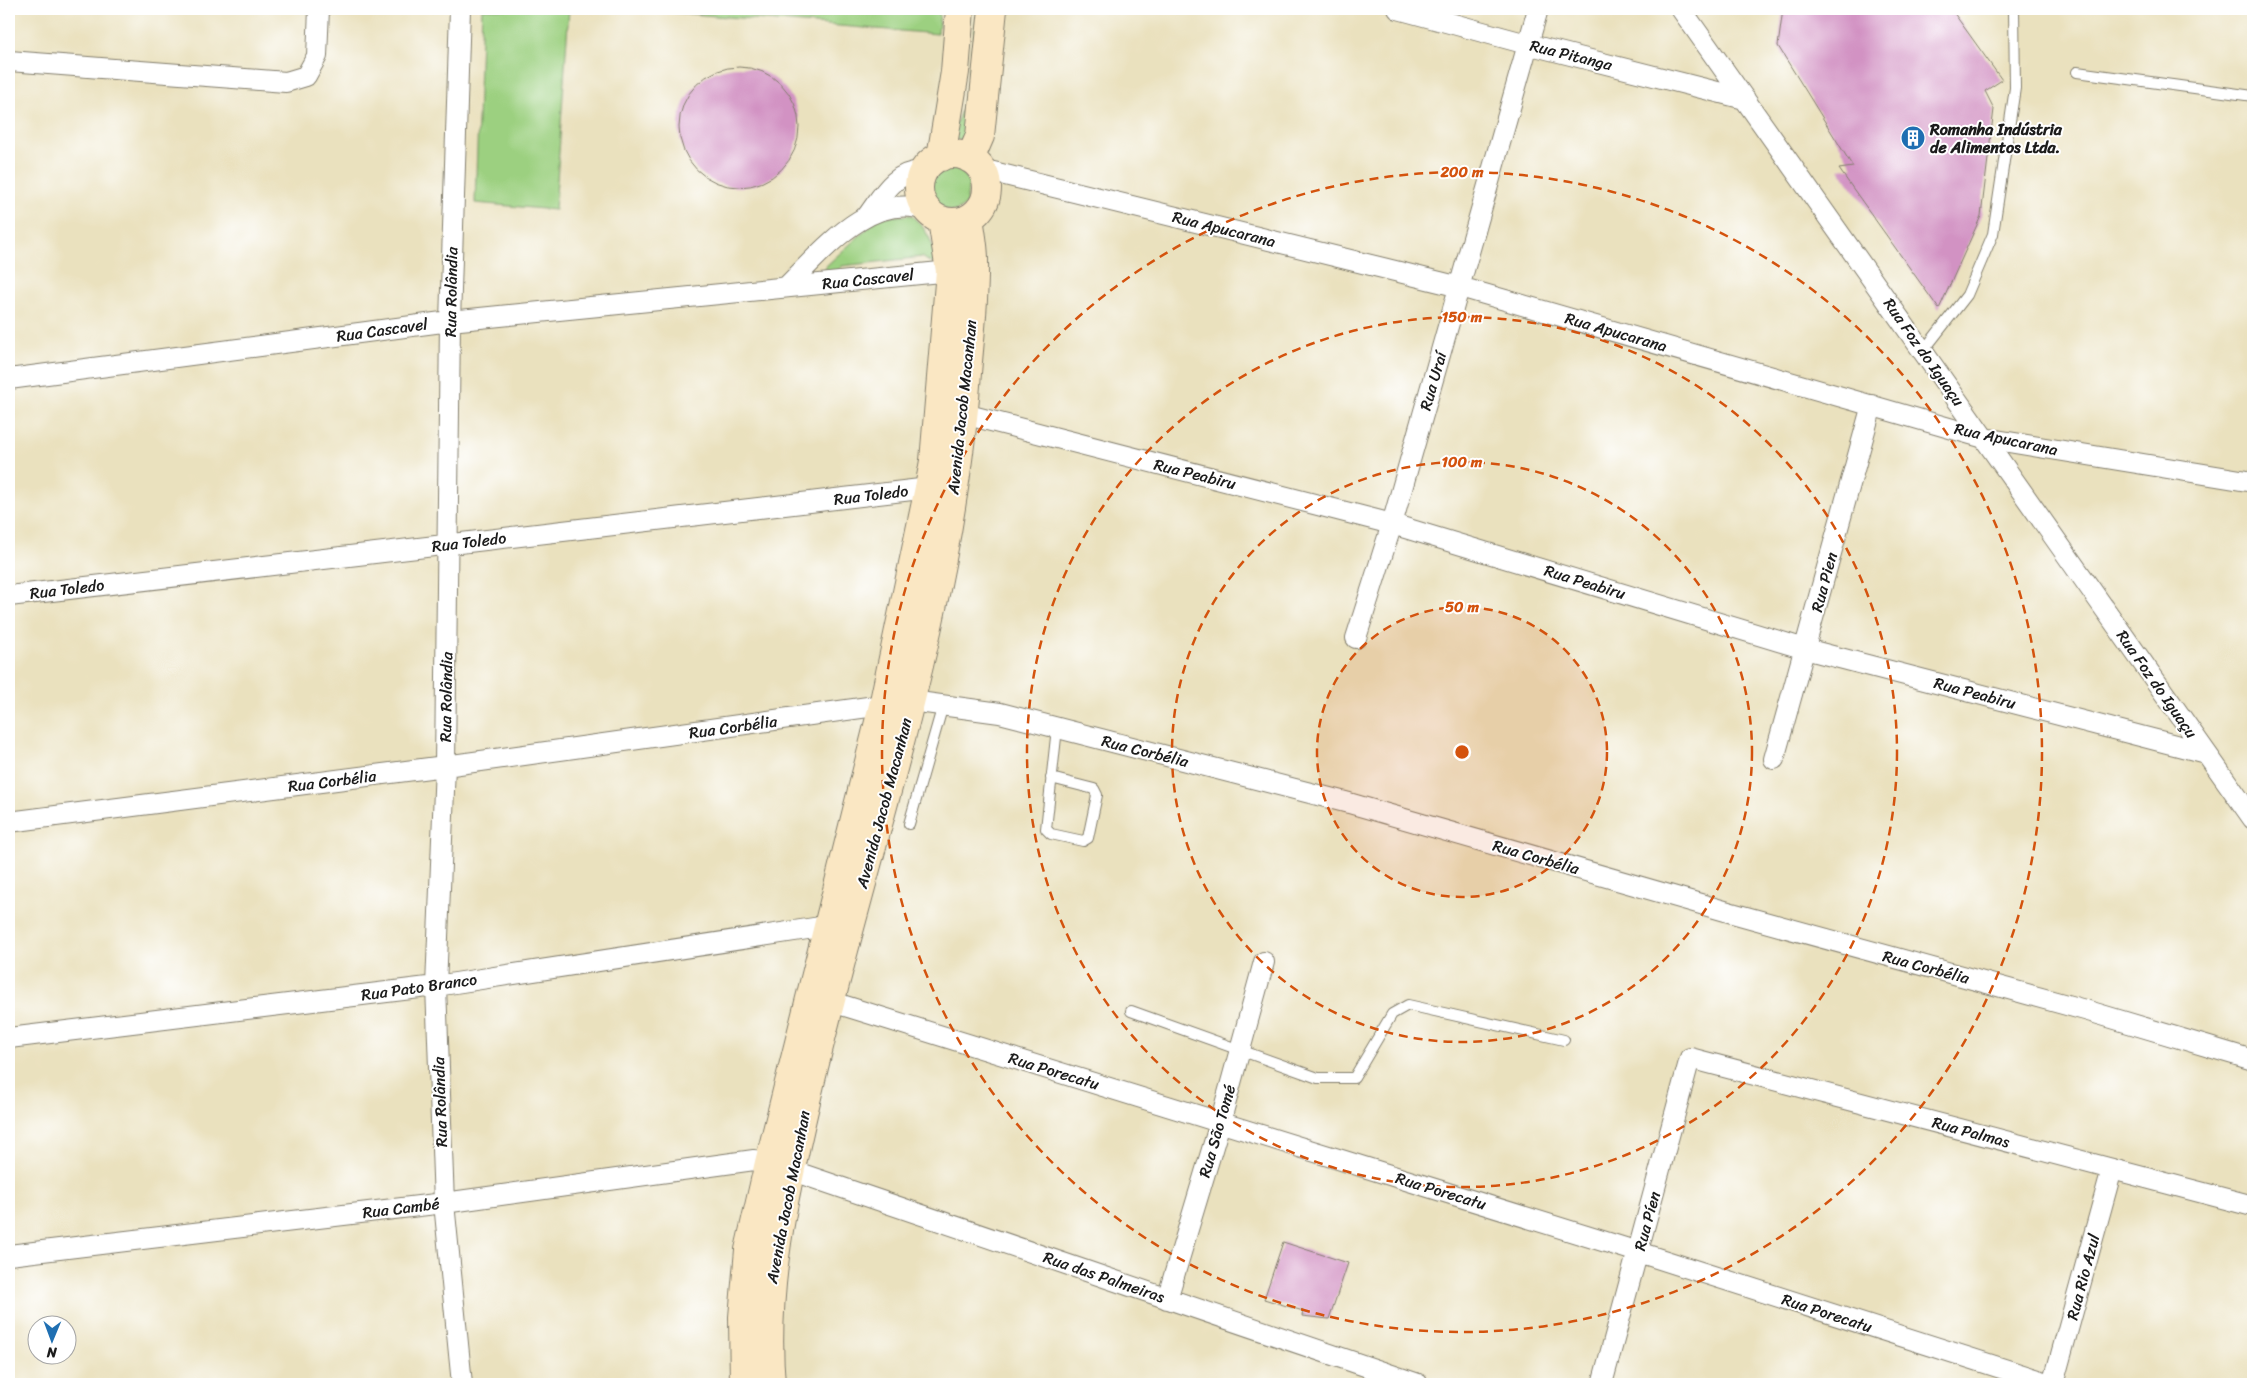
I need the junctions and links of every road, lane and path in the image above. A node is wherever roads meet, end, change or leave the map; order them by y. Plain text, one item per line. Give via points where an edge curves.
1 (318, 9) edge
2 (460, 9) edge
3 (960, 9) edge
4 (994, 9) edge
5 (1398, 9) edge
6 (1538, 9) edge
7 (1681, 9) edge
8 (2014, 9) edge
9 (1527, 44) junction
10 (9, 61) edge
11 (2077, 72) dead end
12 (2253, 96) edge
13 (1745, 99) junction
14 (976, 164) junction
15 (932, 165) junction
16 (868, 215) junction
17 (935, 216) junction
18 (969, 218) junction
19 (950, 270) junction
20 (786, 287) junction
21 (1460, 288) junction
22 (450, 321) junction
23 (1924, 350) junction
24 (9, 379) edge
25 (1872, 405) junction
26 (964, 414) junction
27 (1984, 438) junction
28 (2253, 482) edge
29 (929, 488) junction
30 (1392, 524) junction
31 (448, 544) junction
32 (9, 596) edge
33 (1356, 638) dead end
34 (1805, 649) junction
35 (911, 701) junction
36 (943, 705) junction
37 (883, 706) junction
38 (1056, 728) junction
39 (2206, 753) junction
40 (1774, 759) dead end
41 (445, 766) junction
42 (1051, 778) junction
43 (2253, 819) edge
44 (9, 822) edge
45 (910, 824) dead end
46 (827, 926) junction
47 (1264, 962) dead end
48 (436, 986) junction
49 (829, 1001) junction
50 (1131, 1012) dead end
51 (9, 1038) edge
52 (1564, 1040) dead end
53 (1239, 1051) junction
54 (1690, 1058) joint
55 (2253, 1060) edge
56 (1220, 1123) junction
57 (779, 1166) junction
58 (2112, 1169) junction
59 (444, 1203) junction
60 (2253, 1206) edge
61 (1638, 1252) junction
62 (9, 1255) edge
63 (1168, 1298) junction
64 (462, 1384) edge
65 (744, 1384) edge
66 (771, 1384) edge
67 (1418, 1384) edge
68 (1602, 1384) edge
69 (2052, 1384) edge

1 - 10 street via 317,56 306,76 286,82
2 - 22 street, Rua Rolândia
3 - 15 main road via 955,72
4 - 14 main road
5 - 9 street, Rua Pitanga
6 - 9 street, Rua Uraí
7 - 13 street, Rua Foz do Iguaçu
8 - 23 lane via 2015,88 1993,234 1967,295
9 - 13 street, Rua Pitanga
9 - 21 street, Rua Uraí
11 - 12 lane
13 - 23 street, Rua Foz do Iguaçu
14 - 15 main road via 958,155
14 - 18 main road via 986,180 986,194 979,210
14 - 21 street, Rua Apucarana
15 - 16 street, Rua Cascavel via 904,174 882,195
15 - 17 main road via 919,183 919,194
16 - 17 street, Rua Cascavel via 898,205 912,205
16 - 20 street, Rua Cascavel via 847,228
17 - 18 main road via 957,222
17 - 19 main road, Avenida Jacob Macanhan
18 - 26 main road, Avenida Jacob Macanhan via 974,258
19 - 20 street, Rua Cascavel
19 - 29 main road, Avenida Jacob Macanhan
20 - 22 street, Rua Cascavel
21 - 25 street, Rua Apucarana
21 - 30 street, Rua Uraí
22 - 24 street, Rua Cascavel
22 - 31 street, Rua Rolândia
23 - 27 street, Rua Foz do Iguaçu
25 - 27 street, Rua Apucarana
25 - 34 street, Rua Pien
26 - 30 street, Rua Peabiru
26 - 35 main road, Avenida Jacob Macanhan via 952,505
27 - 28 street, Rua Apucarana
27 - 39 street, Rua Foz do Iguaçu
29 - 31 street, Rua Toledo
29 - 37 main road, Avenida Jacob Macanhan
30 - 33 street, Rua Uraí
30 - 34 street, Rua Peabiru
31 - 32 street, Rua Toledo
31 - 41 street, Rua Rolândia
34 - 39 street, Rua Peabiru
34 - 40 street, Rua Pien
35 - 36 street, Rua Corbélia
35 - 37 street, Rua Corbélia
35 - 49 main road, Avenida Jacob Macanhan
36 - 38 street, Rua Corbélia via 1000,713
36 - 45 lane
37 - 41 street, Rua Corbélia
37 - 46 main road, Avenida Jacob Macanhan
38 - 42 lane
38 - 55 street, Rua Corbélia via 1349,803
39 - 43 street, Rua Foz do Iguaçu
41 - 44 street, Rua Corbélia
41 - 48 street, Rua Rolândia
42 - 42 lane via 1046,829 1052,834 1084,841 1088,838 1097,794 1094,789
46 - 48 street, Rua Pato Branco
46 - 57 main road, Avenida Jacob Macanhan
47 - 53 street, Rua São Tomé
48 - 51 street, Rua Pato Branco
48 - 59 street, Rua Rolândia
49 - 56 street, Rua Porecatu
49 - 57 main road, Avenida Jacob Macanhan
50 - 53 lane
52 - 53 lane via 1408,1005 1392,1014 1354,1078 1318,1078
53 - 56 street, Rua São Tomé
54 - 58 street, Rua Palmas
54 - 61 street, Rua Píen
56 - 61 street, Rua Porecatu
56 - 63 street, Rua São Tomé
57 - 59 street, Rua Cambé via 754,1160
57 - 63 street, Rua das Palmeiras
57 - 65 main road, Avenida Jacob Macanhan via 749,1250 743,1317
57 - 66 main road, Avenida Jacob Macanhan via 769,1292
58 - 60 street, Rua Palmas
58 - 69 street, Rua Rio Azul
59 - 62 street, Rua Cambé
59 - 64 street, Rua Rolândia
61 - 68 street, Rua Píen
61 - 69 street, Rua Porecatu
63 - 67 street, Rua das Palmeiras

